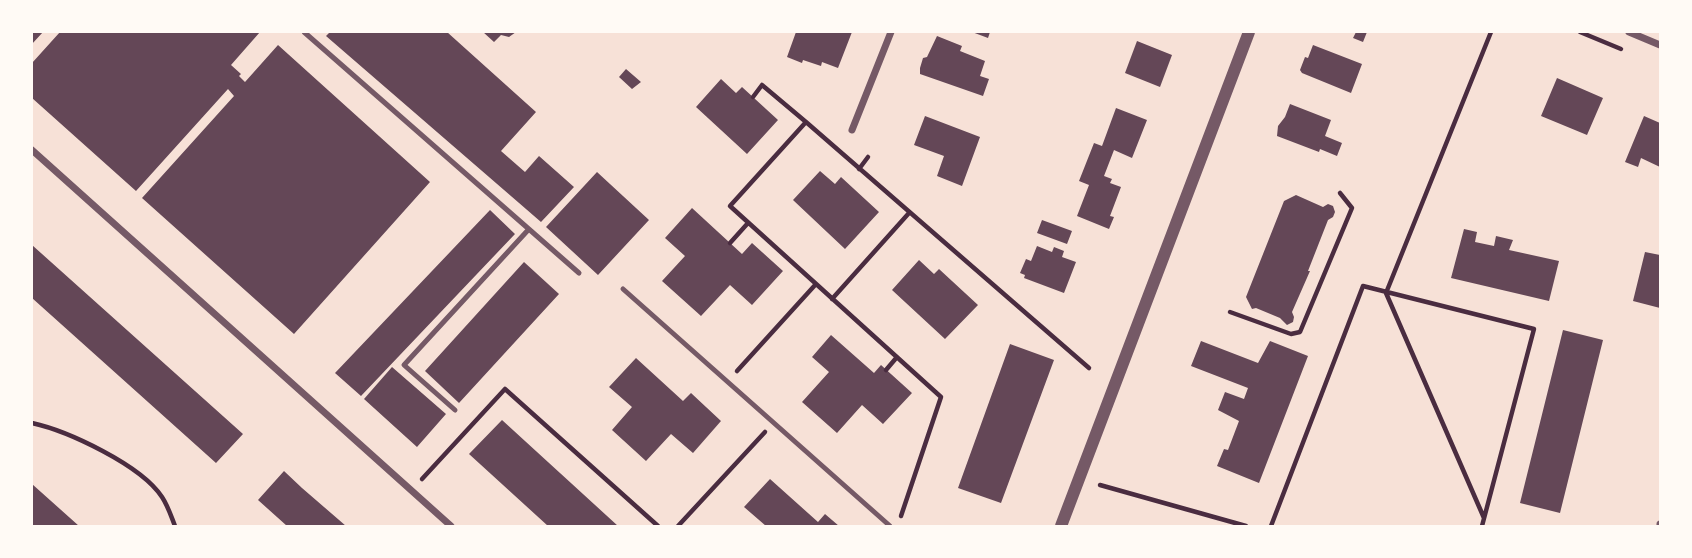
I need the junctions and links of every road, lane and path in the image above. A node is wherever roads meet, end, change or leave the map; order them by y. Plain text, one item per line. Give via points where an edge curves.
1 (304, 32) edge
2 (891, 32) edge
3 (1249, 32) edge
4 (1491, 32) edge
5 (1629, 32) edge
6 (1661, 45) edge
7 (753, 97) dead end
8 (806, 122) junction
9 (852, 130) dead end
10 (32, 150) edge
11 (868, 157) dead end
12 (859, 169) junction
13 (1340, 193) dead end
14 (909, 213) junction
15 (748, 223) junction
16 (529, 229) junction
17 (730, 243) dead end
18 (579, 273) dead end
19 (816, 284) junction
20 (623, 289) dead end
21 (1386, 293) junction
22 (832, 299) junction
23 (1230, 312) dead end
24 (897, 357) junction
25 (1089, 368) dead end
26 (886, 370) dead end
27 (727, 382) junction
28 (455, 410) dead end
29 (773, 422) junction
30 (32, 423) edge
31 (421, 479) dead end
32 (1100, 485) dead end
33 (1484, 517) junction
34 (175, 527) edge
35 (451, 527) edge
36 (658, 527) edge
37 (678, 527) edge
38 (890, 527) edge
39 (897, 527) edge
40 (1061, 527) edge
41 (1246, 527) edge
42 (1271, 527) edge
43 (1482, 527) edge

1 - 16 lane
2 - 9 street
3 - 40 street
4 - 21 path
5 - 6 street
7 - 8 path via 762,85
8 - 12 path
8 - 15 path via 730,206
10 - 35 street
11 - 12 path
12 - 14 path
13 - 23 path via 1352,208 1300,332 1291,334
14 - 22 path
14 - 25 path
15 - 17 path
15 - 19 path
16 - 18 lane
16 - 28 lane via 404,365
19 - 22 path
19 - 27 path
20 - 27 lane
21 - 33 path
21 - 33 path via 1534,330
21 - 42 path via 1363,286
22 - 24 path
24 - 26 path
24 - 39 path via 941,397
27 - 29 lane
29 - 37 path
29 - 38 lane
30 - 34 path via 72,436 138,474 161,494
31 - 36 path via 505,389
32 - 41 path
33 - 43 path

